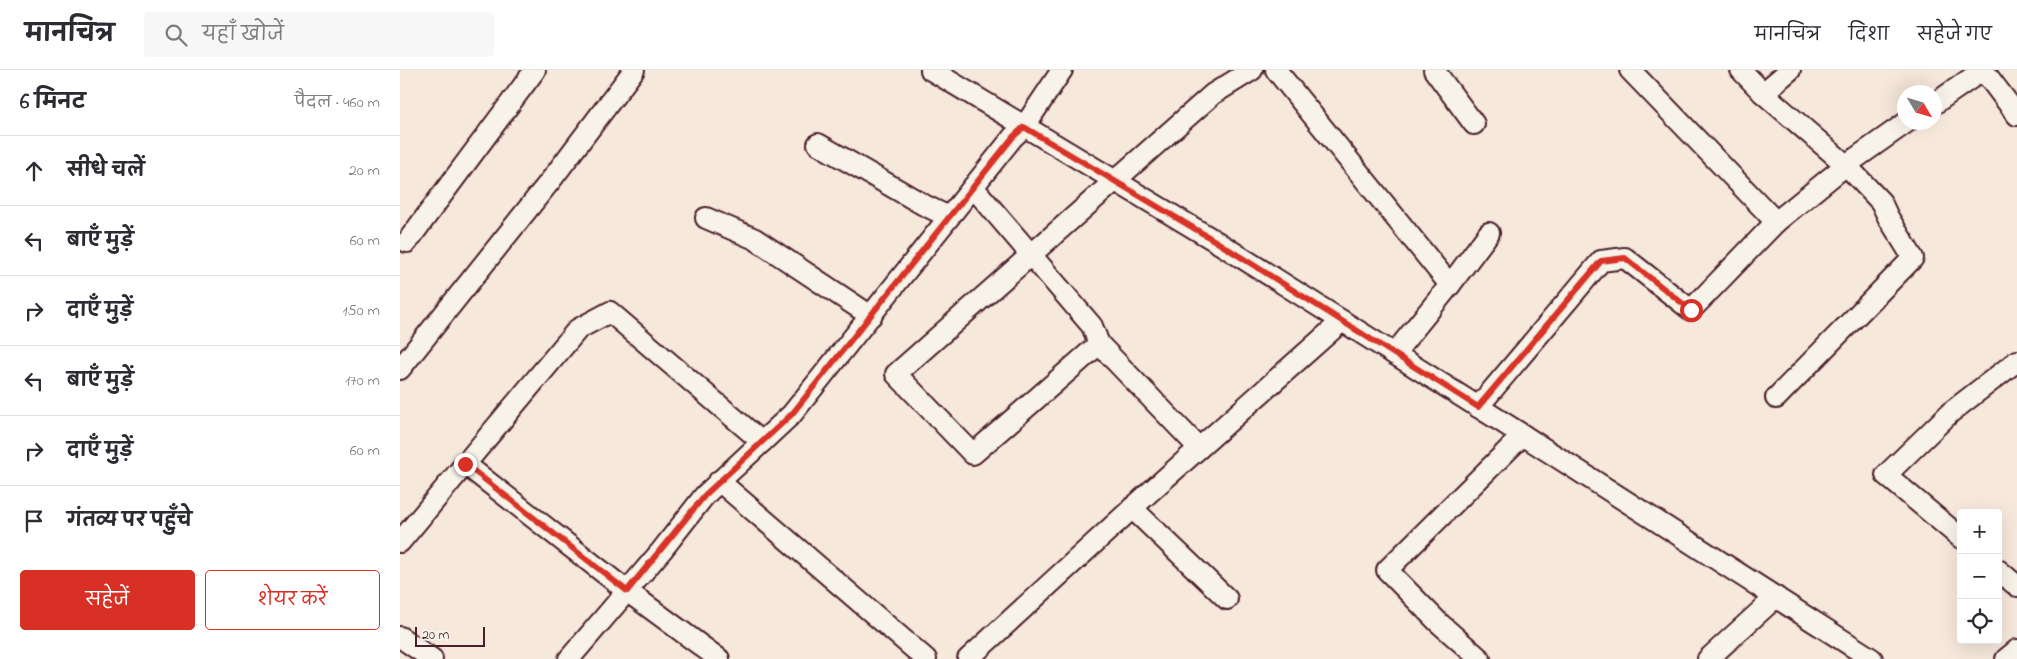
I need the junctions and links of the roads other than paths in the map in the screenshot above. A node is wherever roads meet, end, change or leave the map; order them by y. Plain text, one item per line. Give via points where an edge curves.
1 (535, 70) edge
2 (634, 70) edge
3 (931, 70) edge
4 (1062, 70) edge
5 (1252, 70) edge
6 (1276, 70) edge
7 (1434, 70) edge
8 (1630, 70) edge
9 (1741, 70) edge
10 (1790, 70) edge
11 (1983, 70) edge
12 (1763, 93) junction
13 (1942, 98) edge
14 (2017, 115) edge
15 (1474, 124) dead end
16 (1024, 127) junction
17 (1897, 130) edge
18 (818, 144) dead end
19 (1846, 165) junction
20 (1116, 182) junction
21 (973, 187) junction
22 (949, 217) junction
23 (706, 218) dead end
24 (1776, 222) junction
25 (1489, 233) dead end
26 (407, 242) dead end
27 (1032, 256) junction
28 (1450, 285) junction
29 (870, 316) junction
30 (1342, 321) junction
31 (1099, 344) junction
32 (1394, 354) junction
33 (2017, 361) edge
34 (400, 369) edge
35 (1776, 398) dead end
36 (1478, 407) junction
37 (1523, 435) junction
38 (762, 442) junction
39 (1199, 448) junction
40 (465, 464) junction
41 (719, 482) junction
42 (1132, 508) junction
43 (1957, 535) edge
44 (400, 542) edge
45 (2002, 573) edge
46 (2017, 586) edge
47 (627, 591) junction
48 (1776, 597) junction
49 (1227, 599) dead end
50 (400, 637) edge
51 (2017, 650) edge
52 (432, 659) edge
53 (569, 659) edge
54 (719, 659) edge
55 (926, 659) edge
56 (968, 659) edge
57 (1480, 659) edge
58 (1708, 659) edge
59 (1872, 659) edge
60 (2006, 659) edge

1 - 26 street
2 - 34 street
3 - 16 street
4 - 16 street
5 - 20 street via 1213,94
6 - 28 street
7 - 15 street
8 - 24 street
9 - 12 street
10 - 12 street
11 - 13 street
11 - 14 street
12 - 19 street
16 - 20 street
16 - 21 street
17 - 19 street
18 - 22 street
19 - 24 street
19 - 35 street via 1881,202 1913,258
20 - 27 street
20 - 30 street
21 - 22 street
21 - 27 street
22 - 29 street
23 - 29 street via 755,239
24 - 36 street via 1691,310 1625,258 1601,261
25 - 28 street
27 - 31 street via 1092,326
27 - 31 street via 896,374 973,454
28 - 32 street
29 - 38 street via 792,414
30 - 32 street
30 - 39 street
31 - 39 street
32 - 36 street
33 - 43 street via 1951,412 1886,475
36 - 37 street
37 - 48 street
37 - 57 street via 1388,570 1438,622
38 - 40 street via 610,312 578,329
38 - 41 street
39 - 42 street
40 - 44 street
40 - 47 street
41 - 47 street
41 - 55 street
42 - 49 street
42 - 56 street
45 - 46 street
47 - 53 street
47 - 54 street
48 - 58 street
48 - 59 street
50 - 52 street
51 - 60 street

